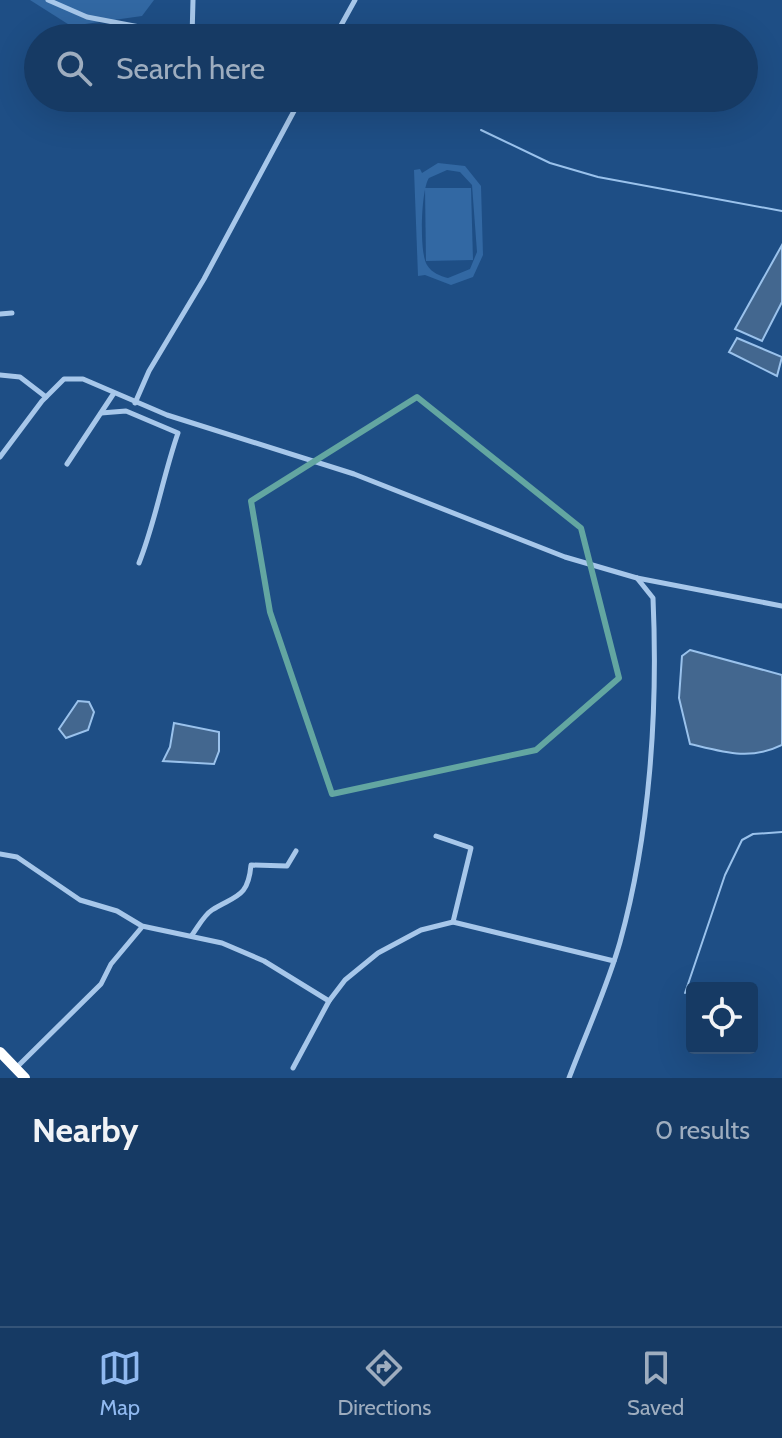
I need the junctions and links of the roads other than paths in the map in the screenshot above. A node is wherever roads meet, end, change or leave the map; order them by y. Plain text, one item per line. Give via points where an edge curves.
1 (48, 0) edge
2 (193, 0) edge
3 (355, 0) edge
4 (124, 24) edge
5 (192, 24) edge
6 (342, 24) edge
7 (293, 112) edge
8 (12, 313) dead end
9 (0, 314) edge
10 (0, 375) edge
11 (143, 384) junction
12 (116, 394) junction
13 (46, 397) junction
14 (135, 403) junction
15 (101, 413) junction
16 (0, 457) edge
17 (67, 464) dead end
18 (139, 563) dead end
19 (637, 578) junction
20 (782, 606) edge
21 (436, 836) dead end
22 (296, 851) dead end
23 (0, 854) edge
24 (453, 922) junction
25 (142, 926) junction
26 (192, 935) junction
27 (614, 961) junction
28 (329, 1001) junction
29 (0, 1052) edge
30 (293, 1068) dead end
31 (16, 1069) junction
32 (25, 1078) edge
33 (569, 1078) edge

1 - 4 street via 87,17
2 - 5 street
3 - 6 street
7 - 11 street
8 - 9 street
10 - 13 street via 20,377
11 - 12 street via 130,396
11 - 14 street
12 - 13 street via 71,378
12 - 14 street
12 - 15 street
13 - 16 street
14 - 19 street via 354,474 565,557
15 - 17 street
15 - 18 street via 126,411 178,433
19 - 20 street
19 - 27 street via 653,598 647,806 639,865
21 - 24 street via 471,848
22 - 26 street via 287,866 251,865 242,891 230,904 213,909
23 - 25 street via 17,857 80,900 117,911
24 - 27 street
24 - 28 street via 408,935 378,953
25 - 26 street
25 - 31 street via 101,984
26 - 28 street via 264,961
27 - 33 street
28 - 30 street
29 - 31 highway
31 - 32 highway

